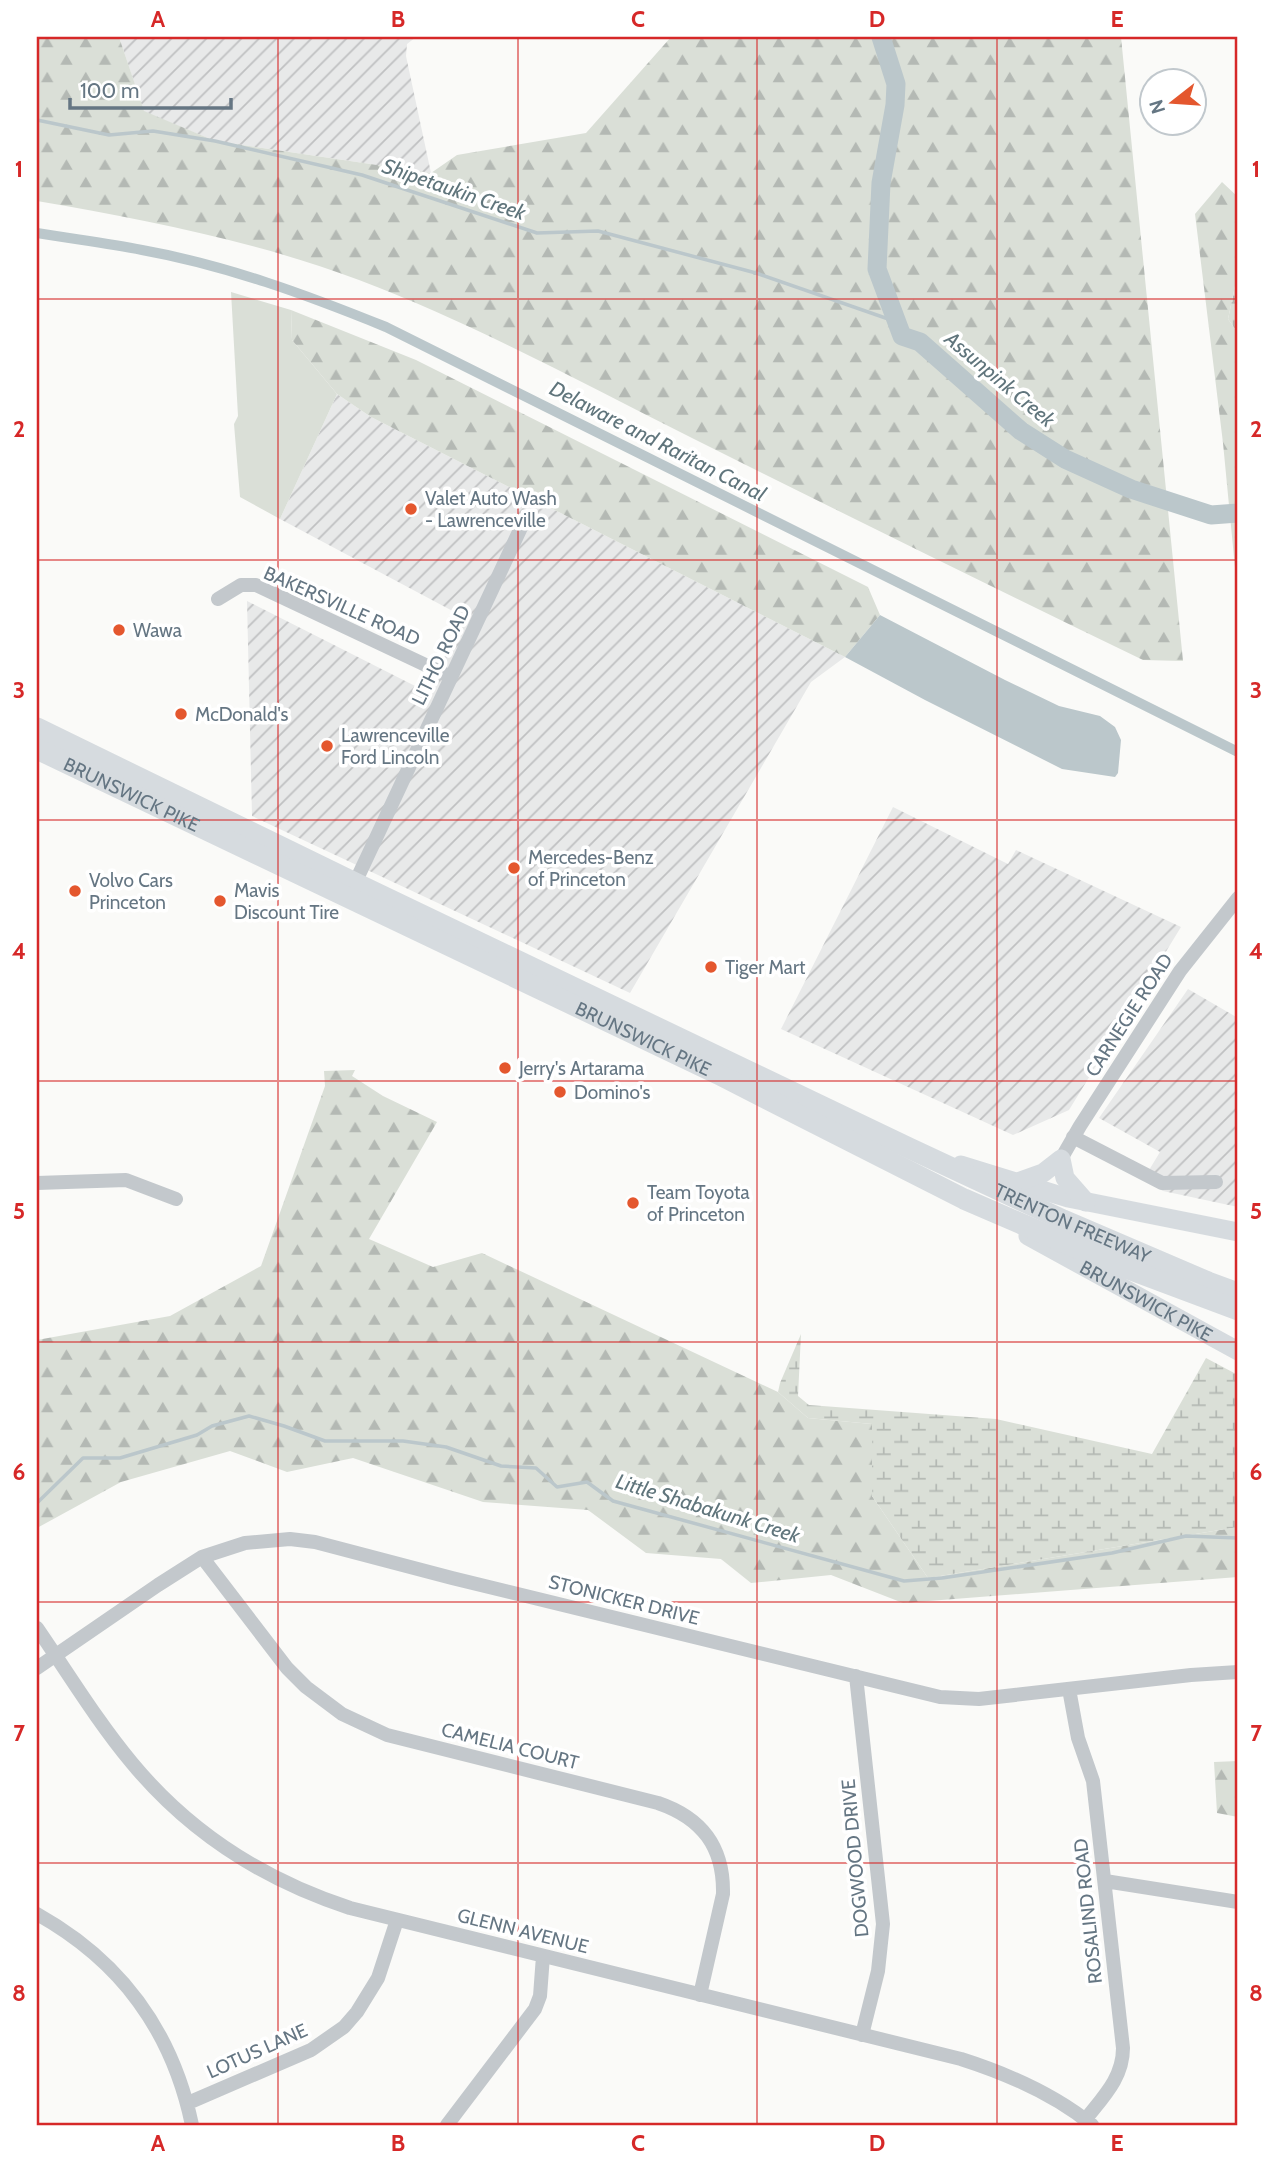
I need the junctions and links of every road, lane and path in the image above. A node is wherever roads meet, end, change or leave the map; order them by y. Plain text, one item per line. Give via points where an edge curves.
1 (525, 519) dead end
2 (218, 599) dead end
3 (450, 677) junction
4 (37, 728) edge
5 (37, 749) edge
6 (355, 883) junction
7 (1238, 898) edge
8 (1073, 1137) junction
9 (909, 1148) junction
10 (1061, 1159) junction
11 (1018, 1182) junction
12 (1216, 1182) dead end
13 (37, 1183) edge
14 (176, 1199) dead end
15 (964, 1199) junction
16 (1086, 1202) junction
17 (1238, 1233) edge
18 (1238, 1293) edge
19 (1238, 1310) edge
20 (1238, 1351) edge
21 (202, 1558) junction
22 (37, 1628) edge
23 (55, 1655) junction
24 (37, 1668) edge
25 (1238, 1672) edge
26 (856, 1676) junction
27 (1069, 1689) junction
28 (1105, 1881) junction
29 (1238, 1902) edge
30 (37, 1914) edge
31 (397, 1920) junction
32 (543, 1956) junction
33 (700, 1995) junction
34 (863, 2035) junction
35 (188, 2103) junction
36 (1089, 2122) edge
37 (192, 2125) edge
38 (447, 2125) edge

1 - 3 street, LITHO ROAD
2 - 3 street, BAKERSVILLE ROAD via 241,585 256,585
3 - 6 street, LITHO ROAD
4 - 6 highway, BRUNSWICK PIKE
5 - 15 highway, BRUNSWICK PIKE via 718,1074
6 - 9 highway, BRUNSWICK PIKE
7 - 8 street, CARNEGIE ROAD via 1180,971
8 - 10 street, CARNEGIE ROAD
8 - 12 street via 1162,1183
9 - 11 main road, BRUNSWICK PIKE
9 - 18 highway, TRENTON FREEWAY via 1063,1220
10 - 11 main road via 1043,1173
10 - 16 main road via 1065,1178
11 - 16 main road, BRUNSWICK PIKE
13 - 14 street via 126,1180
15 - 19 highway, TRENTON FREEWAY via 1107,1261
15 - 20 main road, BRUNSWICK PIKE
16 - 17 main road, BRUNSWICK PIKE
21 - 23 street, STONICKER DRIVE
21 - 26 street, STONICKER DRIVE via 267,1539 314,1542
21 - 33 street, CAMELIA COURT via 287,1668 342,1714 387,1735 658,1803 699,1826 717,1852 723,1880
22 - 23 street, GLENN AVENUE
23 - 24 street, STONICKER DRIVE
23 - 31 street, GLENN AVENUE via 130,1761 201,1831 285,1884 320,1899
25 - 27 street, STONICKER DRIVE
26 - 27 street, STONICKER DRIVE via 958,1699
26 - 34 street, DOGWOOD DRIVE via 883,1924
27 - 28 street, ROSALIND ROAD via 1078,1738 1093,1781
28 - 29 street
28 - 36 street, ROSALIND ROAD via 1123,2059 1115,2082
30 - 35 street via 99,1956 137,1998 169,2052
31 - 32 street, GLENN AVENUE
31 - 35 street, LOTUS LANE via 378,1978 344,2027 311,2050
32 - 33 street, GLENN AVENUE
32 - 38 street via 535,2009
33 - 34 street, GLENN AVENUE
34 - 36 street, GLENN AVENUE via 995,2070
35 - 37 street

